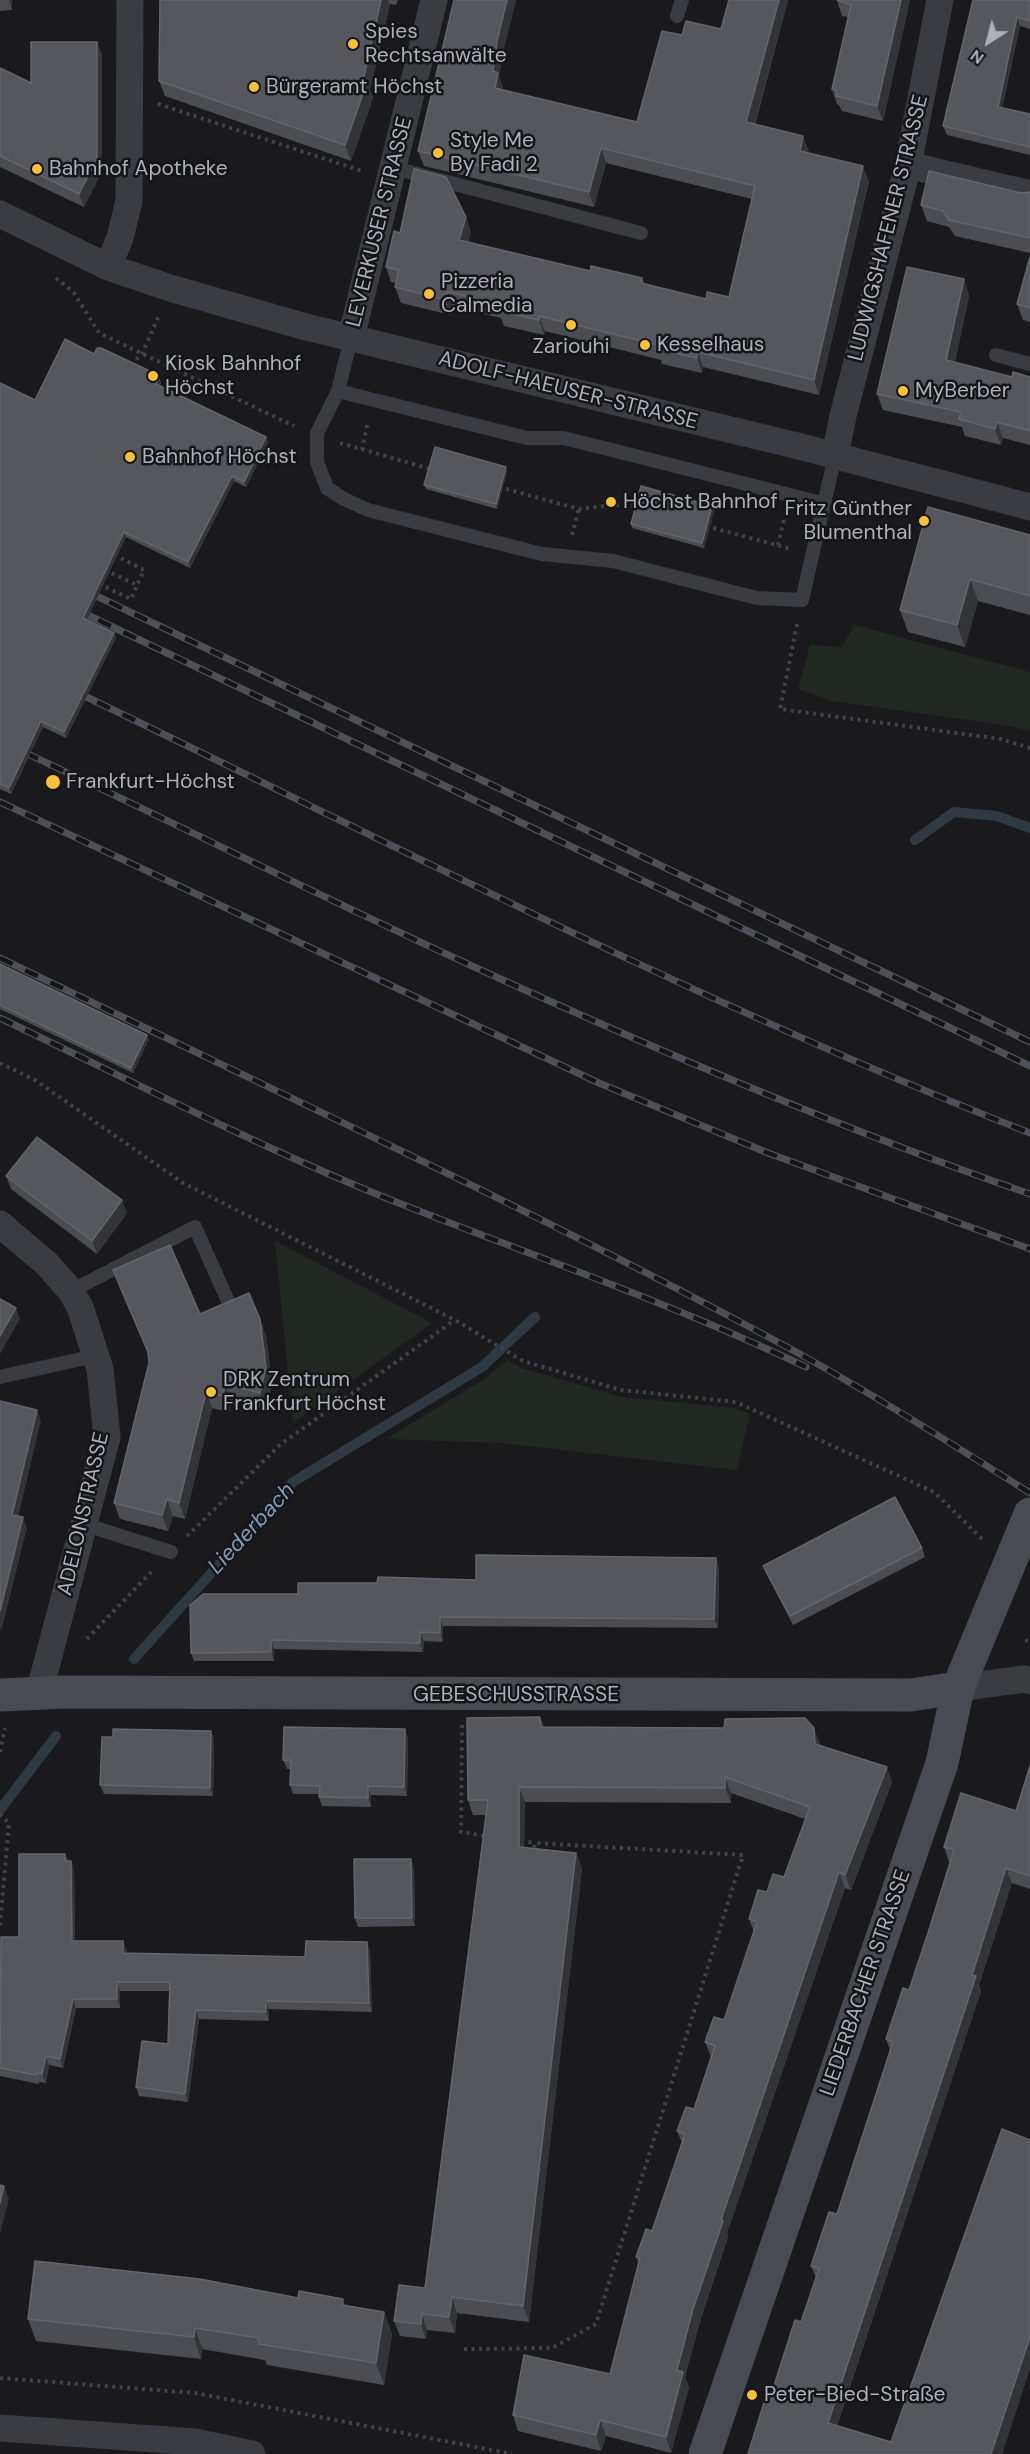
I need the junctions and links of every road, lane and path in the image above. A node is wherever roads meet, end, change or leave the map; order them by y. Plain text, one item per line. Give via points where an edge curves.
1 (130, 0) edge
2 (434, 0) edge
3 (682, 0) edge
4 (940, 0) edge
5 (677, 16) dead end
6 (129, 95) junction
7 (908, 165) junction
8 (391, 174) junction
9 (1030, 194) edge
10 (0, 214) edge
11 (641, 233) dead end
12 (108, 267) junction
13 (62, 282) dead end
14 (164, 306) dead end
15 (351, 338) junction
16 (143, 352) junction
17 (996, 355) dead end
18 (1030, 364) edge
19 (130, 366) edge
20 (338, 391) junction
21 (368, 420) dead end
22 (295, 426) dead end
23 (337, 442) dead end
24 (362, 450) junction
25 (835, 456) junction
26 (442, 472) edge
27 (488, 484) edge
28 (825, 504) junction
29 (1030, 507) edge
30 (579, 509) junction
31 (646, 510) edge
32 (784, 515) dead end
33 (701, 525) edge
34 (572, 537) dead end
35 (778, 545) junction
36 (106, 550) edge
37 (800, 552) dead end
38 (98, 566) edge
39 (92, 580) edge
40 (137, 585) junction
41 (802, 600) junction
42 (1030, 748) edge
43 (0, 1063) edge
44 (0, 1224) edge
45 (70, 1291) junction
46 (228, 1301) edge
47 (455, 1320) junction
48 (95, 1356) junction
49 (0, 1377) edge
50 (1030, 1514) edge
51 (83, 1524) junction
52 (171, 1551) junction
53 (1008, 1565) junction
54 (1024, 1640) dead end
55 (1030, 1642) edge
56 (1030, 1681) edge
57 (958, 1688) junction
58 (53, 1692) junction
59 (0, 1695) edge
60 (463, 1695) junction
61 (0, 1814) edge
62 (492, 1837) edge
63 (513, 1840) edge
64 (535, 1843) junction
65 (532, 1859) edge
66 (0, 1926) edge
67 (464, 2349) dead end
68 (0, 2378) edge
69 (0, 2428) edge
70 (252, 2454) edge
71 (512, 2454) edge
72 (705, 2454) edge

1 - 6 street
2 - 8 street, LEVERKUSER STRASSE
3 - 5 lane
4 - 7 street, LUDWIGSHAFENER STRASSE
6 - 8 path
6 - 12 street via 129,201
7 - 9 street
7 - 25 street, LUDWIGSHAFENER STRASSE
8 - 11 lane
8 - 15 street, LEVERKUSER STRASSE
10 - 12 street, ADOLF-HAEUSER-STRASSE
12 - 15 street, ADOLF-HAEUSER-STRASSE
13 - 16 path via 74,292 99,333
14 - 16 path
15 - 20 lane
15 - 25 street, ADOLF-HAEUSER-STRASSE
16 - 19 path
16 - 22 path
17 - 18 lane
20 - 28 lane via 527,438 562,438
20 - 41 lane via 317,433 317,462 327,488 368,510 542,554 613,561 757,598
21 - 24 path
23 - 24 path
24 - 26 path
25 - 28 lane
25 - 29 street, ADOLF-HAEUSER-STRASSE
27 - 30 path
28 - 41 lane
30 - 31 path via 624,504
30 - 34 path
32 - 35 path
33 - 35 path
35 - 37 path
36 - 40 path via 145,569
38 - 40 path
39 - 40 path via 130,600
41 - 42 path via 780,709 1001,740
43 - 47 path via 35,1080 183,1183
44 - 45 street, ADELONSTRASSE via 46,1263
45 - 46 lane via 195,1227
45 - 48 street, ADELONSTRASSE via 80,1307
47 - 52 path via 281,1444
47 - 53 path via 522,1361 621,1390 736,1401 934,1492
48 - 49 lane
48 - 51 street, ADELONSTRASSE via 107,1437
50 - 53 street, LIEDERBACHER STRASSE
51 - 52 lane
51 - 58 street, ADELONSTRASSE
52 - 58 path via 87,1638
53 - 57 street, LIEDERBACHER STRASSE
54 - 55 path
56 - 57 street, GEBESCHUSSTRASSE
57 - 60 street, GEBESCHUSSTRASSE via 910,1695
57 - 72 street, LIEDERBACHER STRASSE via 942,1763
58 - 59 street, GEBESCHUSSTRASSE
58 - 60 street, GEBESCHUSSTRASSE
60 - 62 path via 460,1832
61 - 66 path via 9,1823
63 - 64 path
64 - 65 path
64 - 67 path via 743,1855 596,2324 552,2348
68 - 71 path via 195,2393
69 - 70 street via 195,2442

